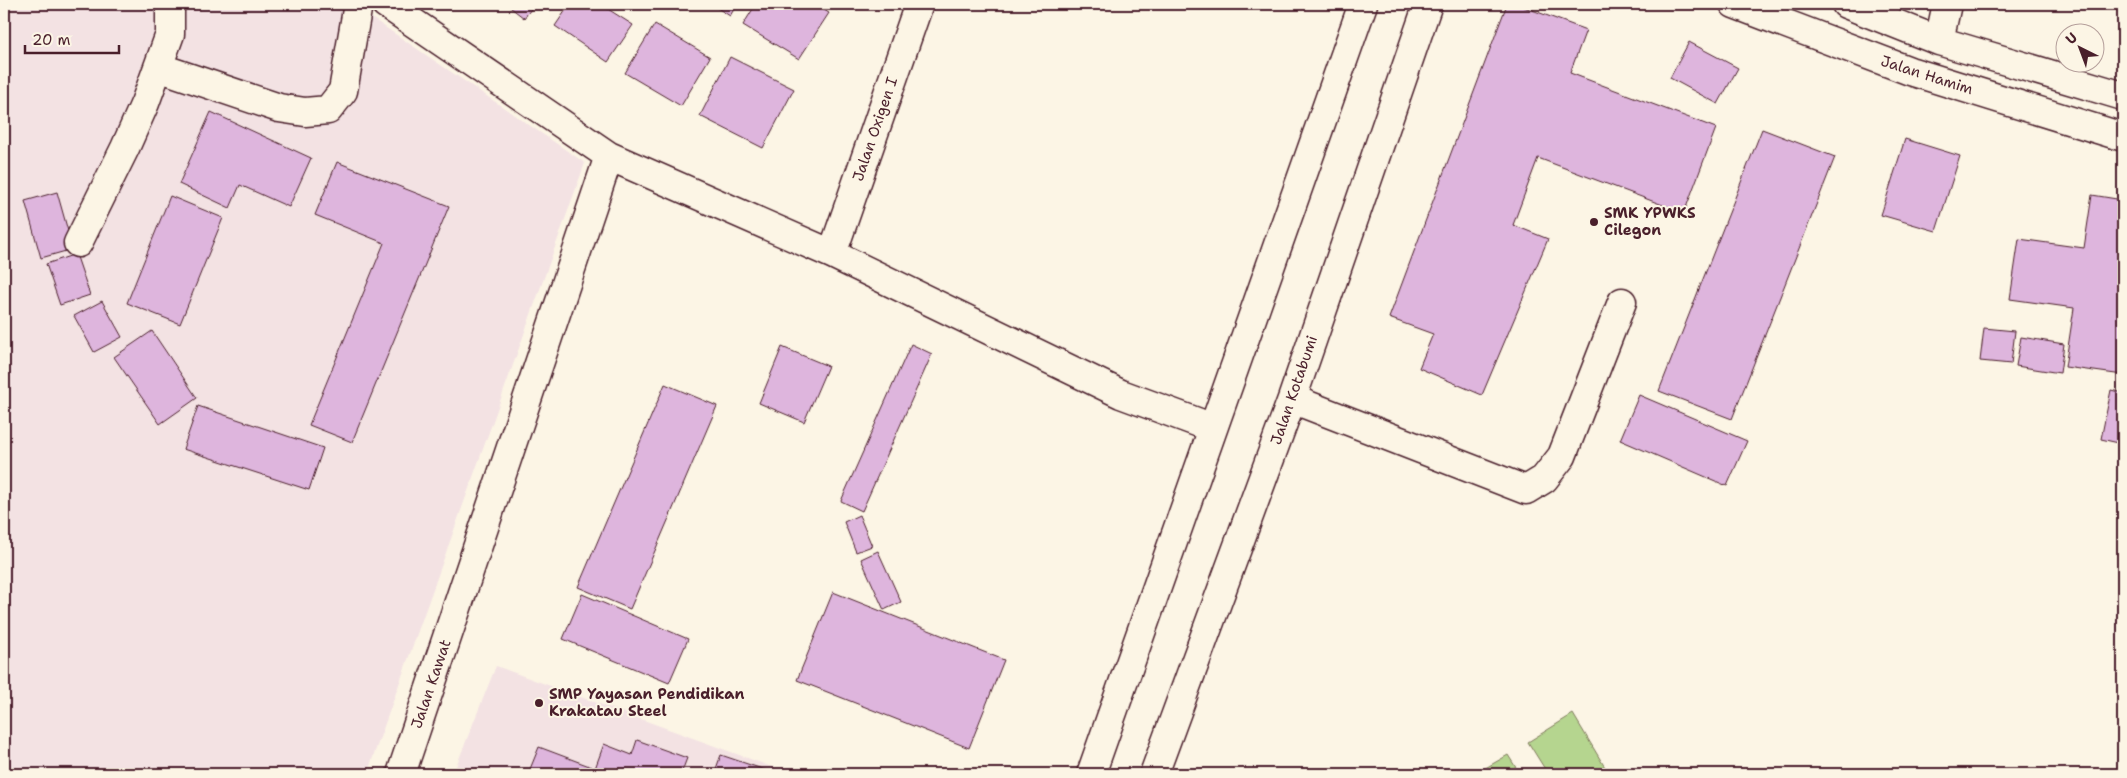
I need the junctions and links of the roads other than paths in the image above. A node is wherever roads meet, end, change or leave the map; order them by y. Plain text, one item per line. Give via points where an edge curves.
1 (170, 4) edge
2 (358, 4) edge
3 (386, 4) edge
4 (919, 4) edge
5 (1363, 4) edge
6 (1428, 4) edge
7 (1734, 4) edge
8 (1846, 4) edge
9 (1947, 4) edge
10 (1940, 41) junction
11 (158, 67) junction
12 (2123, 96) edge
13 (2123, 137) edge
14 (609, 156) junction
15 (78, 243) dead end
16 (832, 254) junction
17 (1622, 302) dead end
18 (1292, 398) junction
19 (1213, 428) junction
20 (401, 774) edge
21 (1091, 774) edge
22 (1154, 774) edge

1 - 11 street via 170,34
2 - 11 street via 343,90 328,110 305,112 279,108
3 - 14 street
4 - 16 street, Jalan Oxigen I
5 - 19 street
6 - 18 street, Jalan Kotabumi
7 - 13 street, Jalan Hamim via 1910,71
8 - 10 street
9 - 10 street
10 - 12 street
11 - 15 street via 125,148
14 - 16 street
14 - 20 street, Jalan Kawat
16 - 19 street via 1121,394
17 - 18 street via 1562,456 1544,479 1526,490
18 - 22 street, Jalan Kotabumi
19 - 21 street

